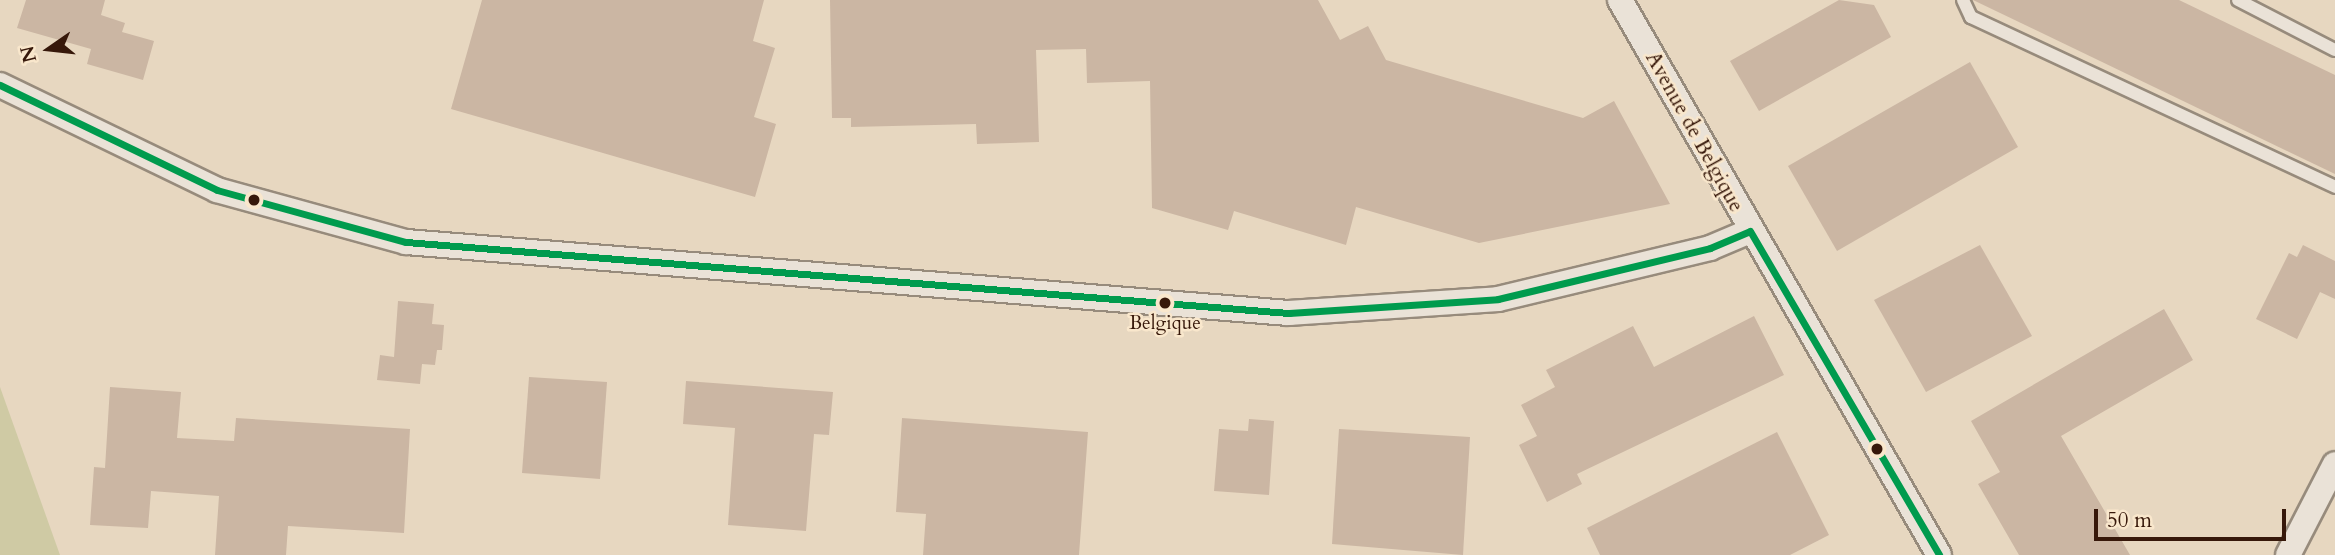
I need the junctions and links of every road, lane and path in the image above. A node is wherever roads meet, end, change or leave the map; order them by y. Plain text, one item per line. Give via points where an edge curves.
1 (1620, 0) edge
2 (1963, 0) edge
3 (2238, 0) edge
4 (2335, 50) edge
5 (0, 85) edge
6 (2335, 187) edge
7 (1750, 231) junction
8 (2335, 464) edge
9 (1938, 555) edge
10 (2287, 555) edge

1 - 7 street, Avenue de Belgique
2 - 6 lane via 1971,18
3 - 4 lane
5 - 7 street via 217,190 406,242 1289,313 1498,299 1710,248
7 - 9 street, Avenue de Belgique
8 - 10 street

